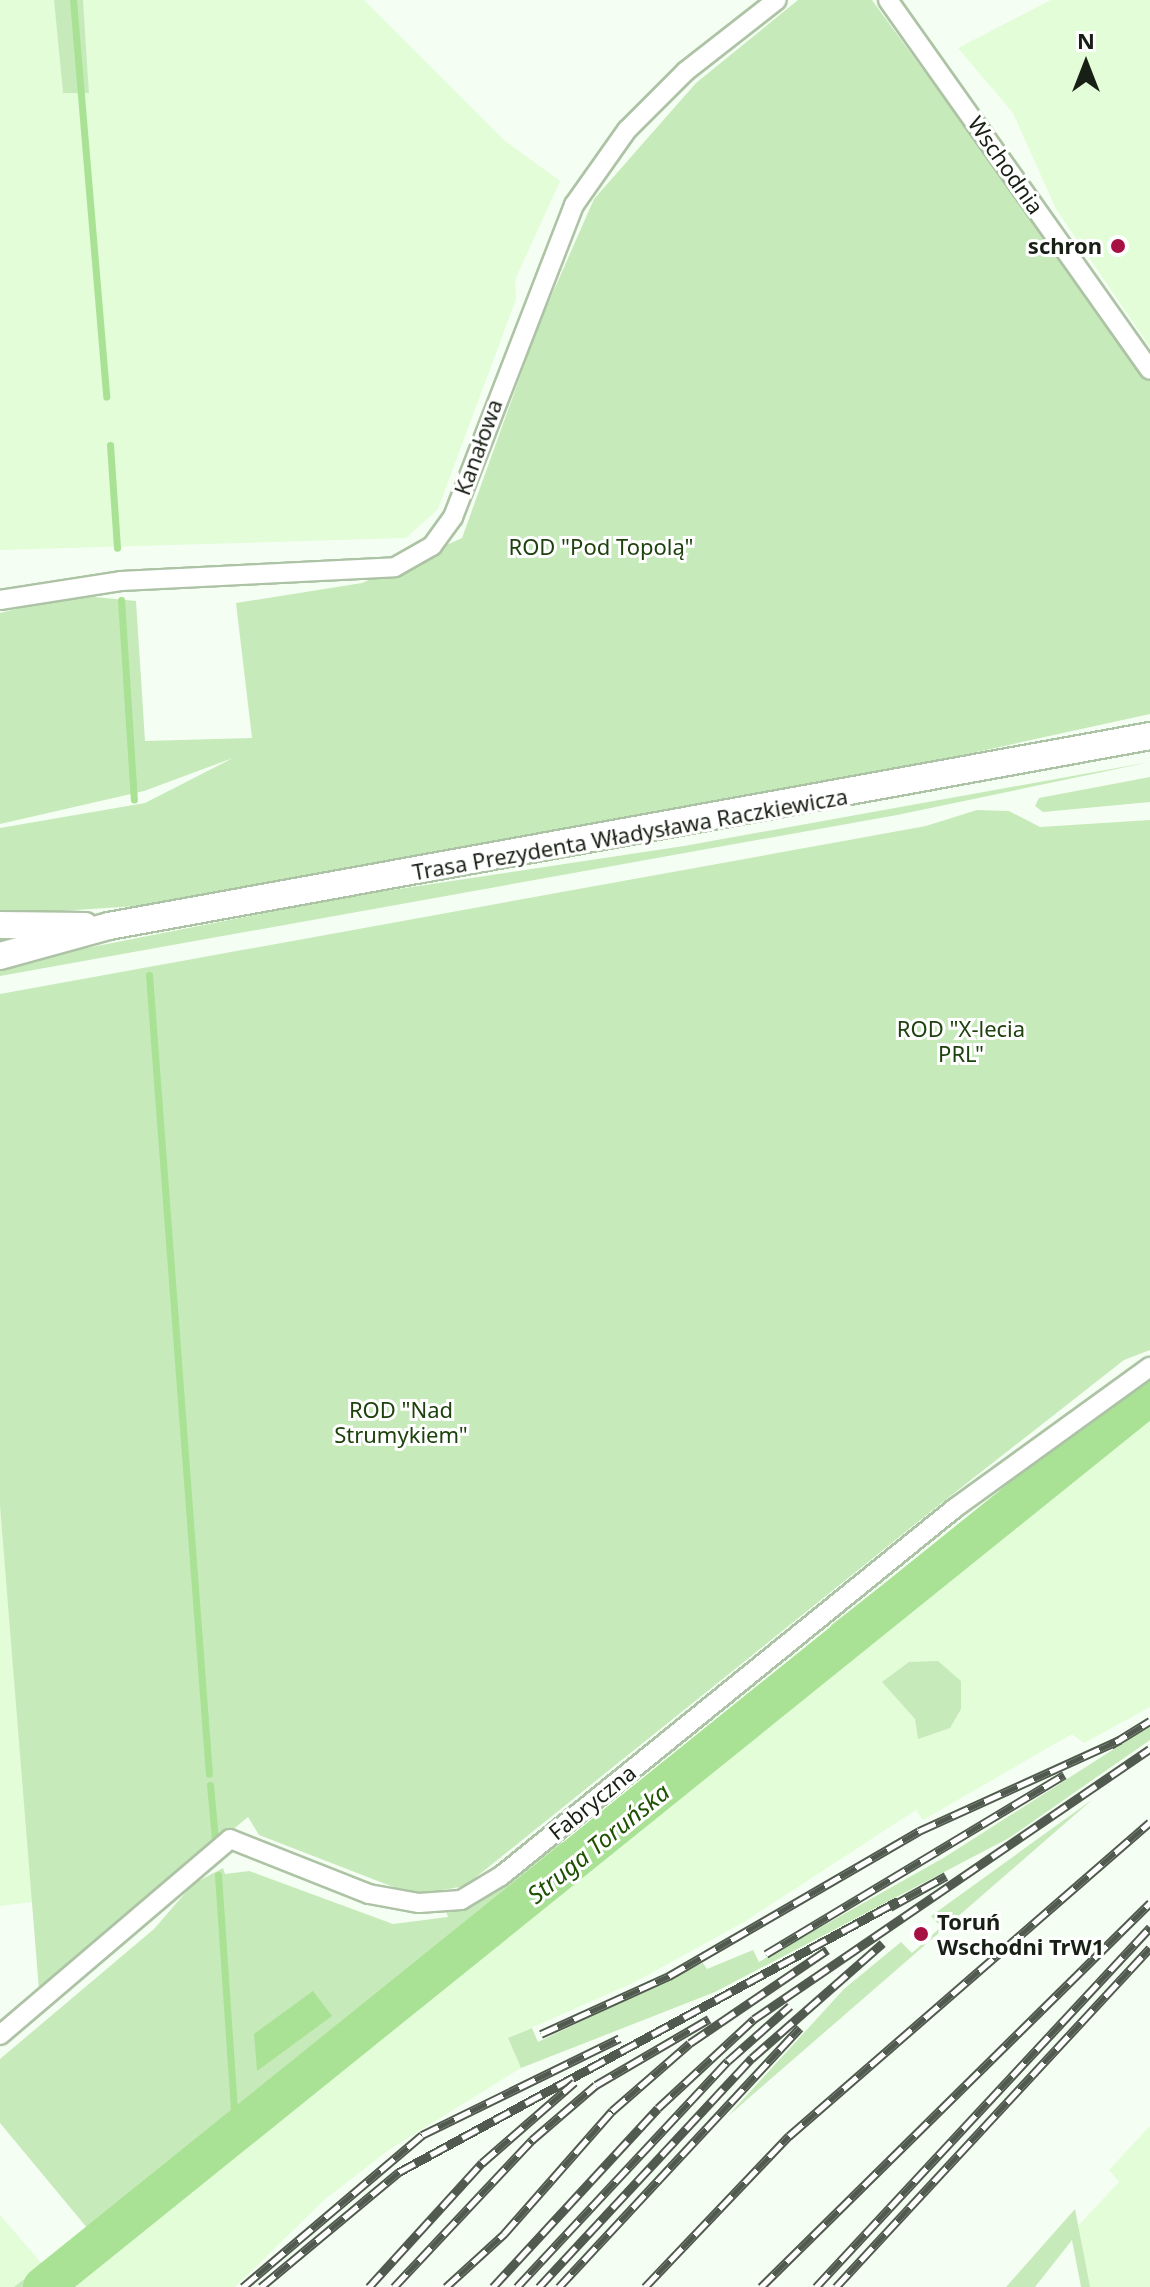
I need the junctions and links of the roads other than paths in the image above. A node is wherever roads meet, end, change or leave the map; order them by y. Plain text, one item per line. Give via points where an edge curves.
1 (777, 0) edge
2 (888, 0) edge
3 (1150, 370) edge
4 (0, 594) edge
5 (24, 595) junction
6 (0, 600) edge
7 (1150, 736) edge
8 (0, 925) edge
9 (109, 926) junction
10 (0, 956) edge
11 (1150, 1367) edge
12 (0, 2035) edge

1 - 5 street, Kanałowa via 686,71 627,130 574,205 453,517 432,546 395,567 121,581
2 - 3 street, Wschodnia
4 - 5 street
5 - 6 street, Kanałowa
7 - 9 main road, Trasa Prezydenta Władysława Raczkiewicza
8 - 9 main road, Trasa Prezydenta Władysława Raczkiewicza
9 - 10 main road, Trasa Prezydenta Władysława Raczkiewicza
11 - 12 street, Fabryczna via 955,1508 501,1876 461,1900 419,1903 369,1894 230,1839

